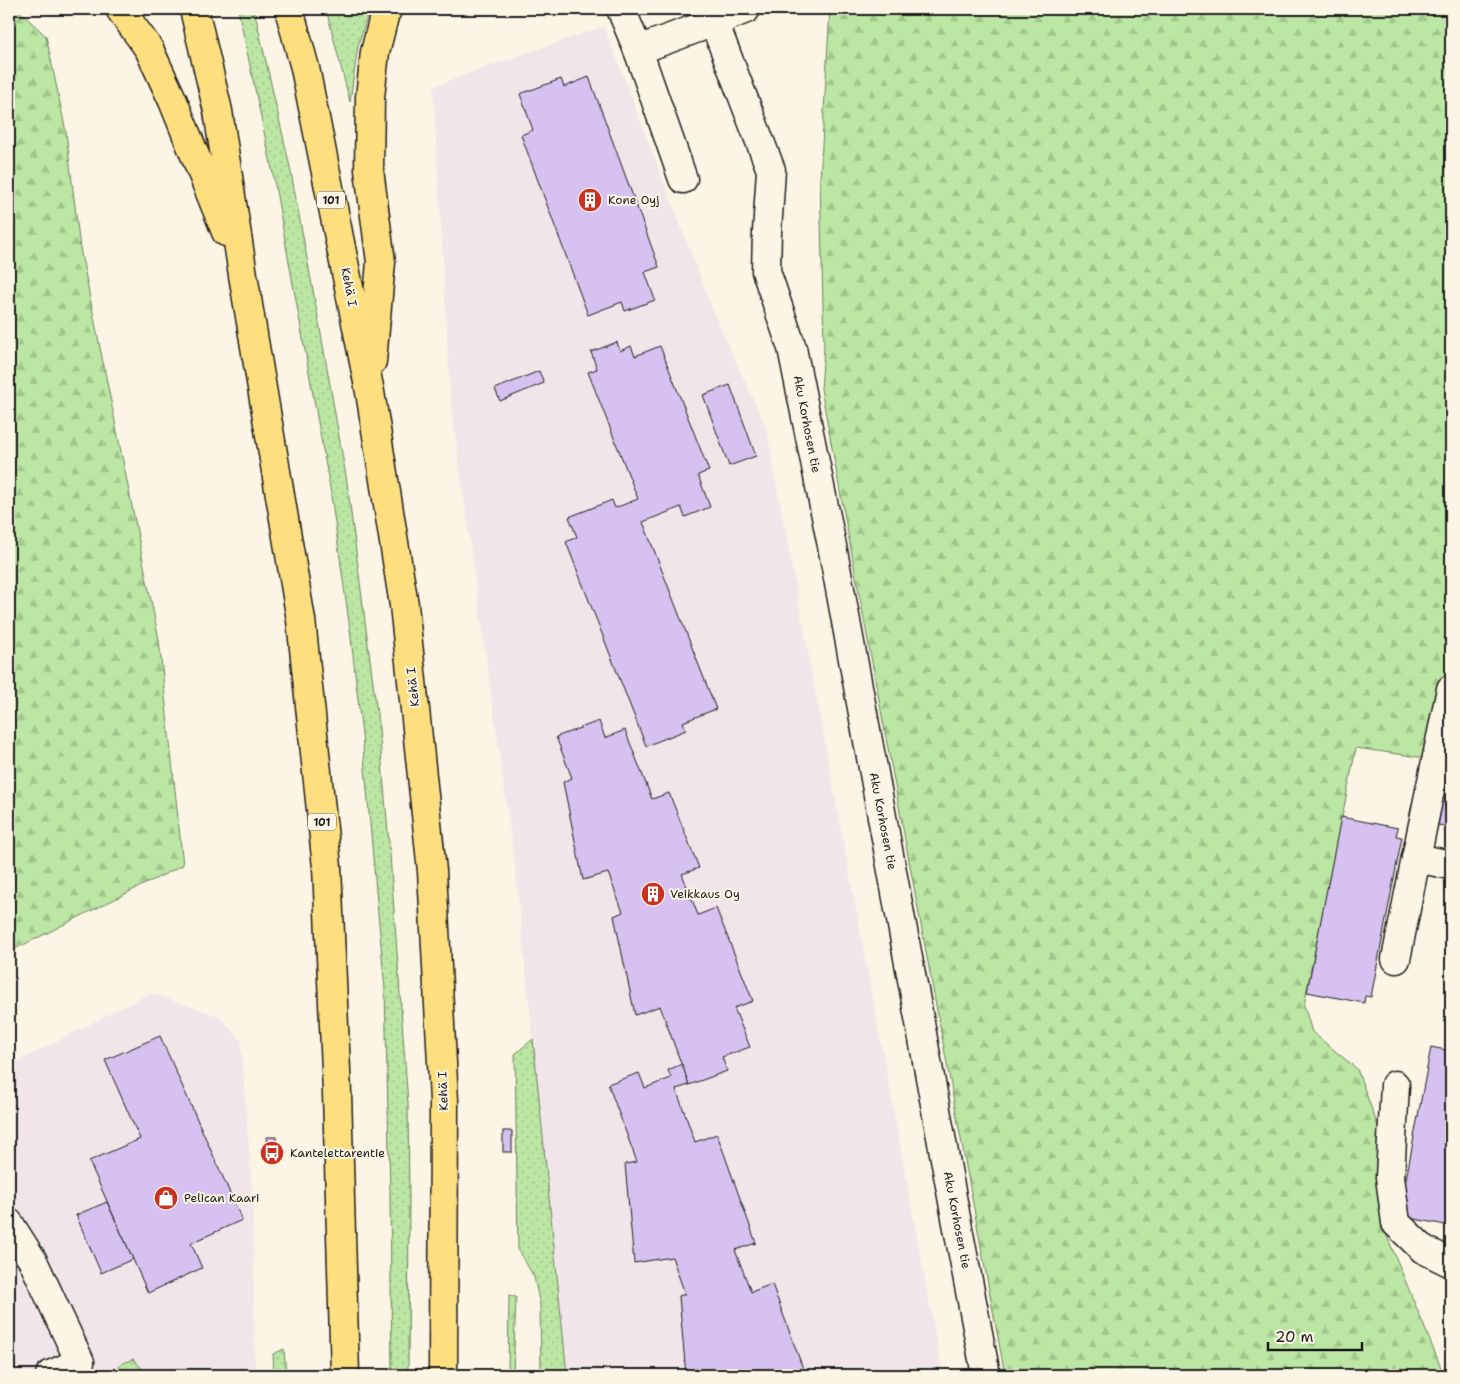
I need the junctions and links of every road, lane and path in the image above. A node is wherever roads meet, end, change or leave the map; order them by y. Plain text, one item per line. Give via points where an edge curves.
1 (120, 9) edge
2 (194, 9) edge
3 (289, 9) edge
4 (388, 9) edge
5 (621, 9) edge
6 (746, 9) edge
7 (712, 15) edge
8 (638, 50) junction
9 (683, 179) dead end
10 (243, 275) junction
11 (370, 392) junction
12 (1451, 689) edge
13 (1416, 858) junction
14 (1451, 865) edge
15 (1396, 959) dead end
16 (1395, 1085) dead end
17 (9, 1223) edge
18 (1451, 1264) edge
19 (50, 1375) edge
20 (345, 1375) edge
21 (442, 1375) edge
22 (986, 1375) edge

1 - 10 highway via 150,49
2 - 10 highway, 101 via 218,111
3 - 11 highway, Kehä I / 101 via 305,68
4 - 11 highway via 375,52 370,98 369,170 381,262
5 - 8 street
6 - 7 street
7 - 8 street
7 - 22 street, Aku Korhosen tie via 771,170 766,271 792,348 831,542
8 - 9 street
10 - 20 highway, 101 via 301,620 327,867
11 - 21 highway, Kehä I / 101 via 404,605 432,871 444,1101
12 - 13 street
13 - 14 street
13 - 15 street
16 - 18 street via 1390,1177 1396,1223 1423,1249
17 - 19 street via 33,1260 80,1362

